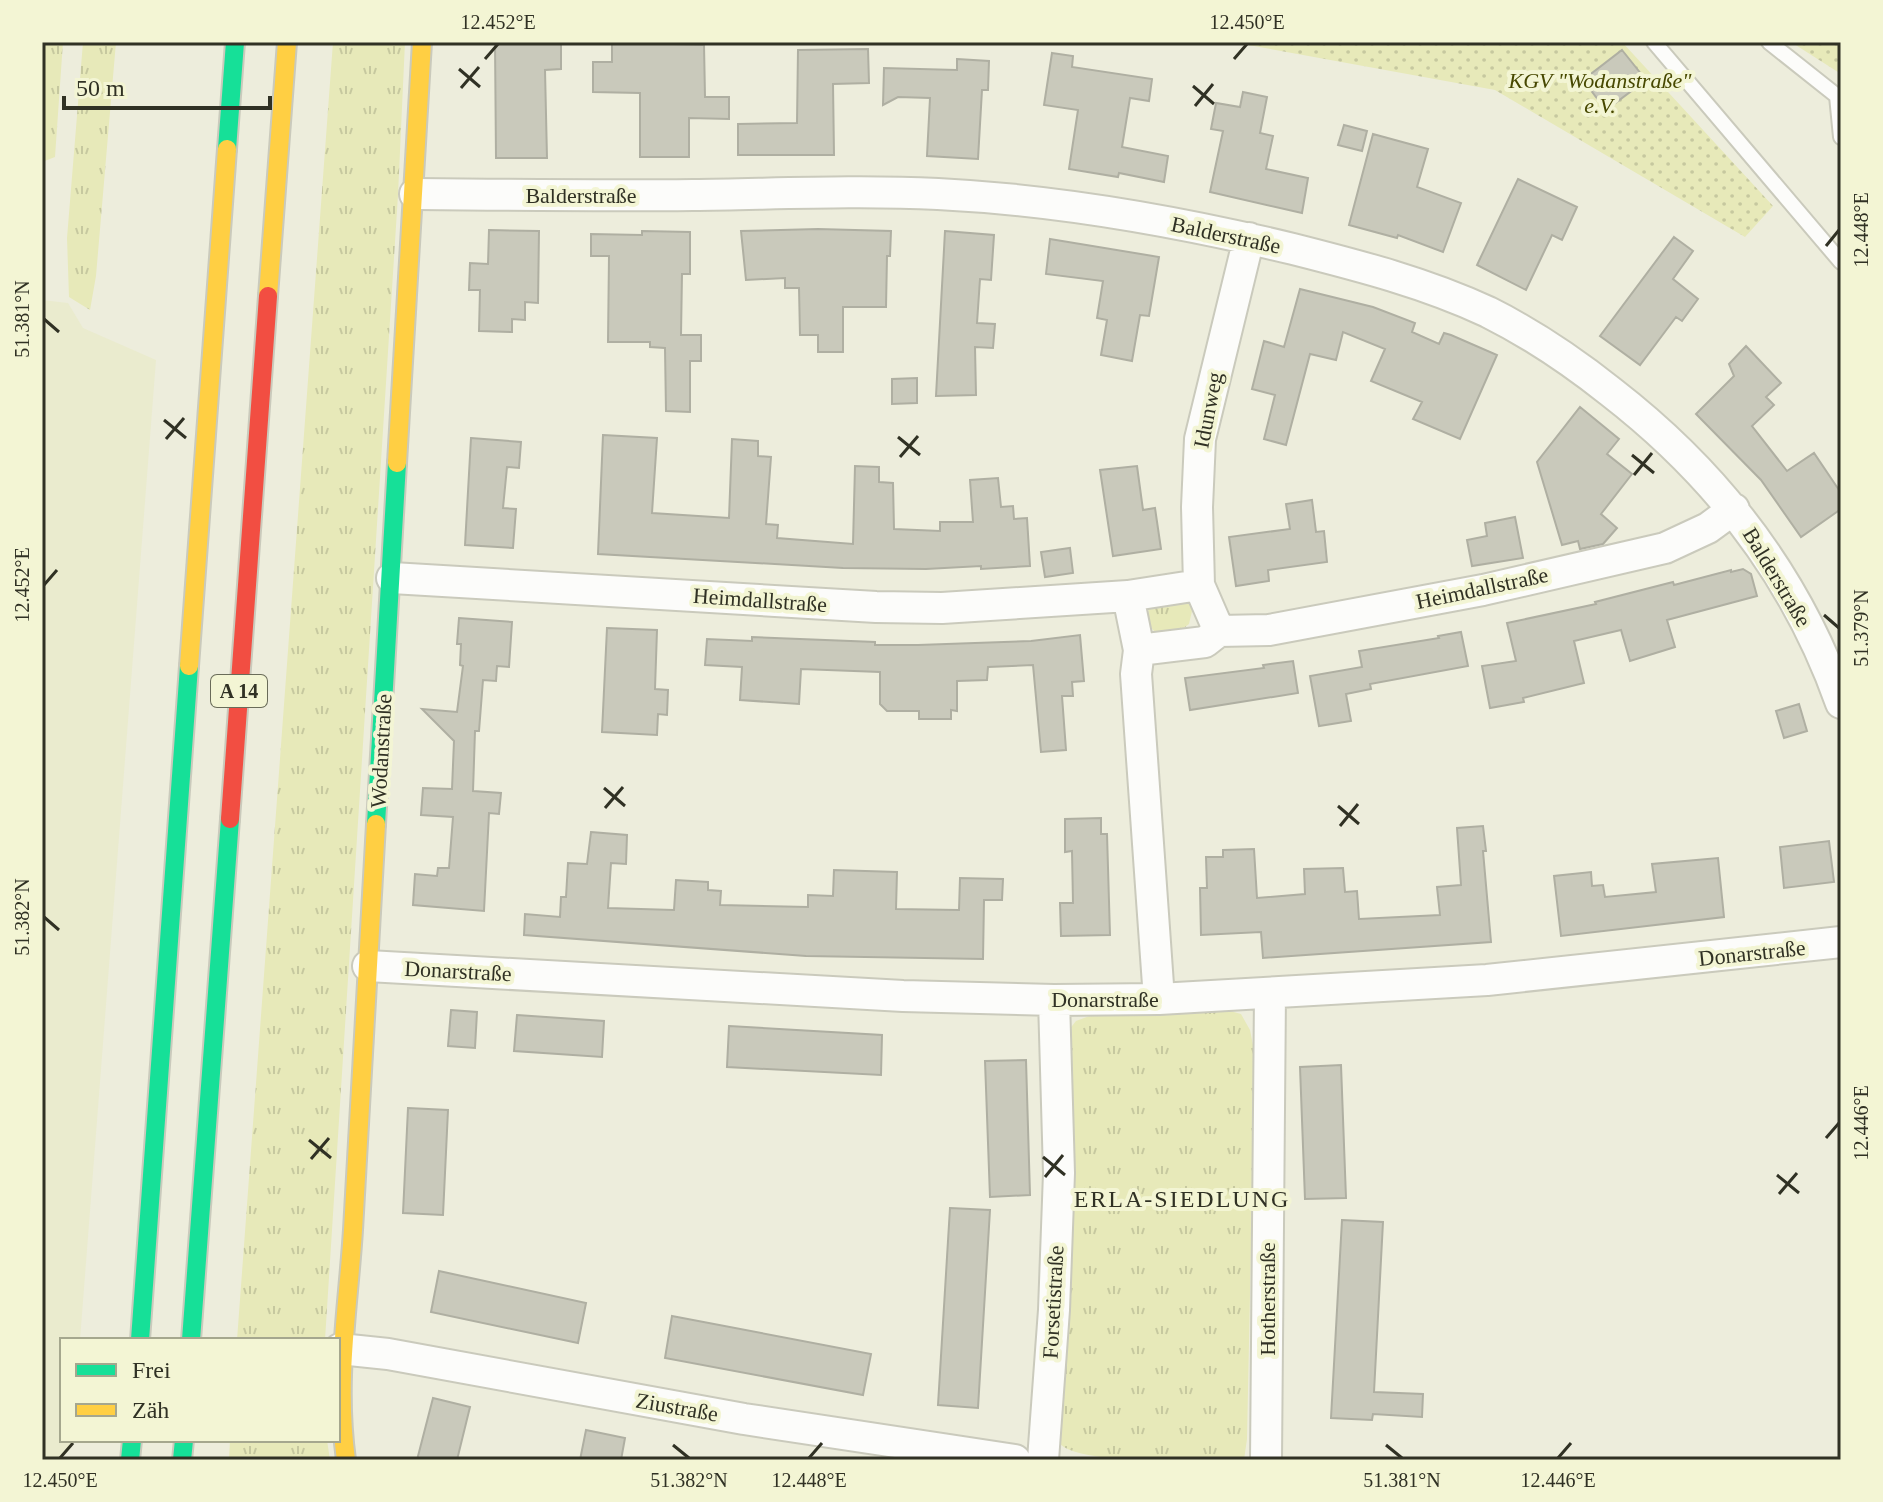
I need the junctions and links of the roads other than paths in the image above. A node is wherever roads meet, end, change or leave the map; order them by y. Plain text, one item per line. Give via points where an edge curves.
1 (235, 42) edge
2 (287, 42) edge
3 (422, 42) edge
4 (1654, 42) edge
5 (1769, 42) edge
6 (1841, 137) edge
7 (415, 194) junction
8 (1249, 238) junction
9 (1841, 262) edge
10 (1734, 509) junction
11 (392, 578) junction
12 (1199, 585) junction
13 (1128, 596) junction
14 (1219, 631) junction
15 (1139, 650) junction
16 (1841, 703) edge
17 (1841, 942) edge
18 (368, 966) junction
19 (1270, 993) junction
20 (1159, 999) junction
21 (1054, 1000) junction
22 (140, 1338) edge
23 (191, 1338) edge
24 (340, 1349) junction
25 (346, 1460) edge
26 (1015, 1460) edge
27 (1043, 1460) edge
28 (1266, 1460) edge

1 - 22 main road, A 14
2 - 23 main road, A 14
3 - 7 main road, Wodanstraße
4 - 9 lane
5 - 6 lane via 1837,96
7 - 8 street, Balderstraße via 936,194 1112,212
7 - 11 main road, Wodanstraße
8 - 10 street, Balderstraße via 1446,294 1529,334 1652,423
8 - 12 street, Idunweg via 1200,439
10 - 14 street, Heimdallstraße via 1665,548 1483,590 1284,627
10 - 16 street, Balderstraße via 1812,636
11 - 13 street, Heimdallstraße via 876,607
11 - 18 main road, Wodanstraße
12 - 13 street, Heimdallstraße
12 - 14 street
13 - 15 street
14 - 15 street, Heimdallstraße via 1205,642
15 - 20 street via 1136,674
17 - 19 street, Donarstraße via 1487,980
18 - 21 street, Donarstraße
18 - 24 main road, Wodanstraße via 352,1242
19 - 20 street, Donarstraße
19 - 28 street, Hotherstraße
20 - 21 street, Donarstraße
21 - 27 street, Forsetistraße via 1059,1173
24 - 25 main road, Wodanstraße
24 - 26 street, Ziustraße

